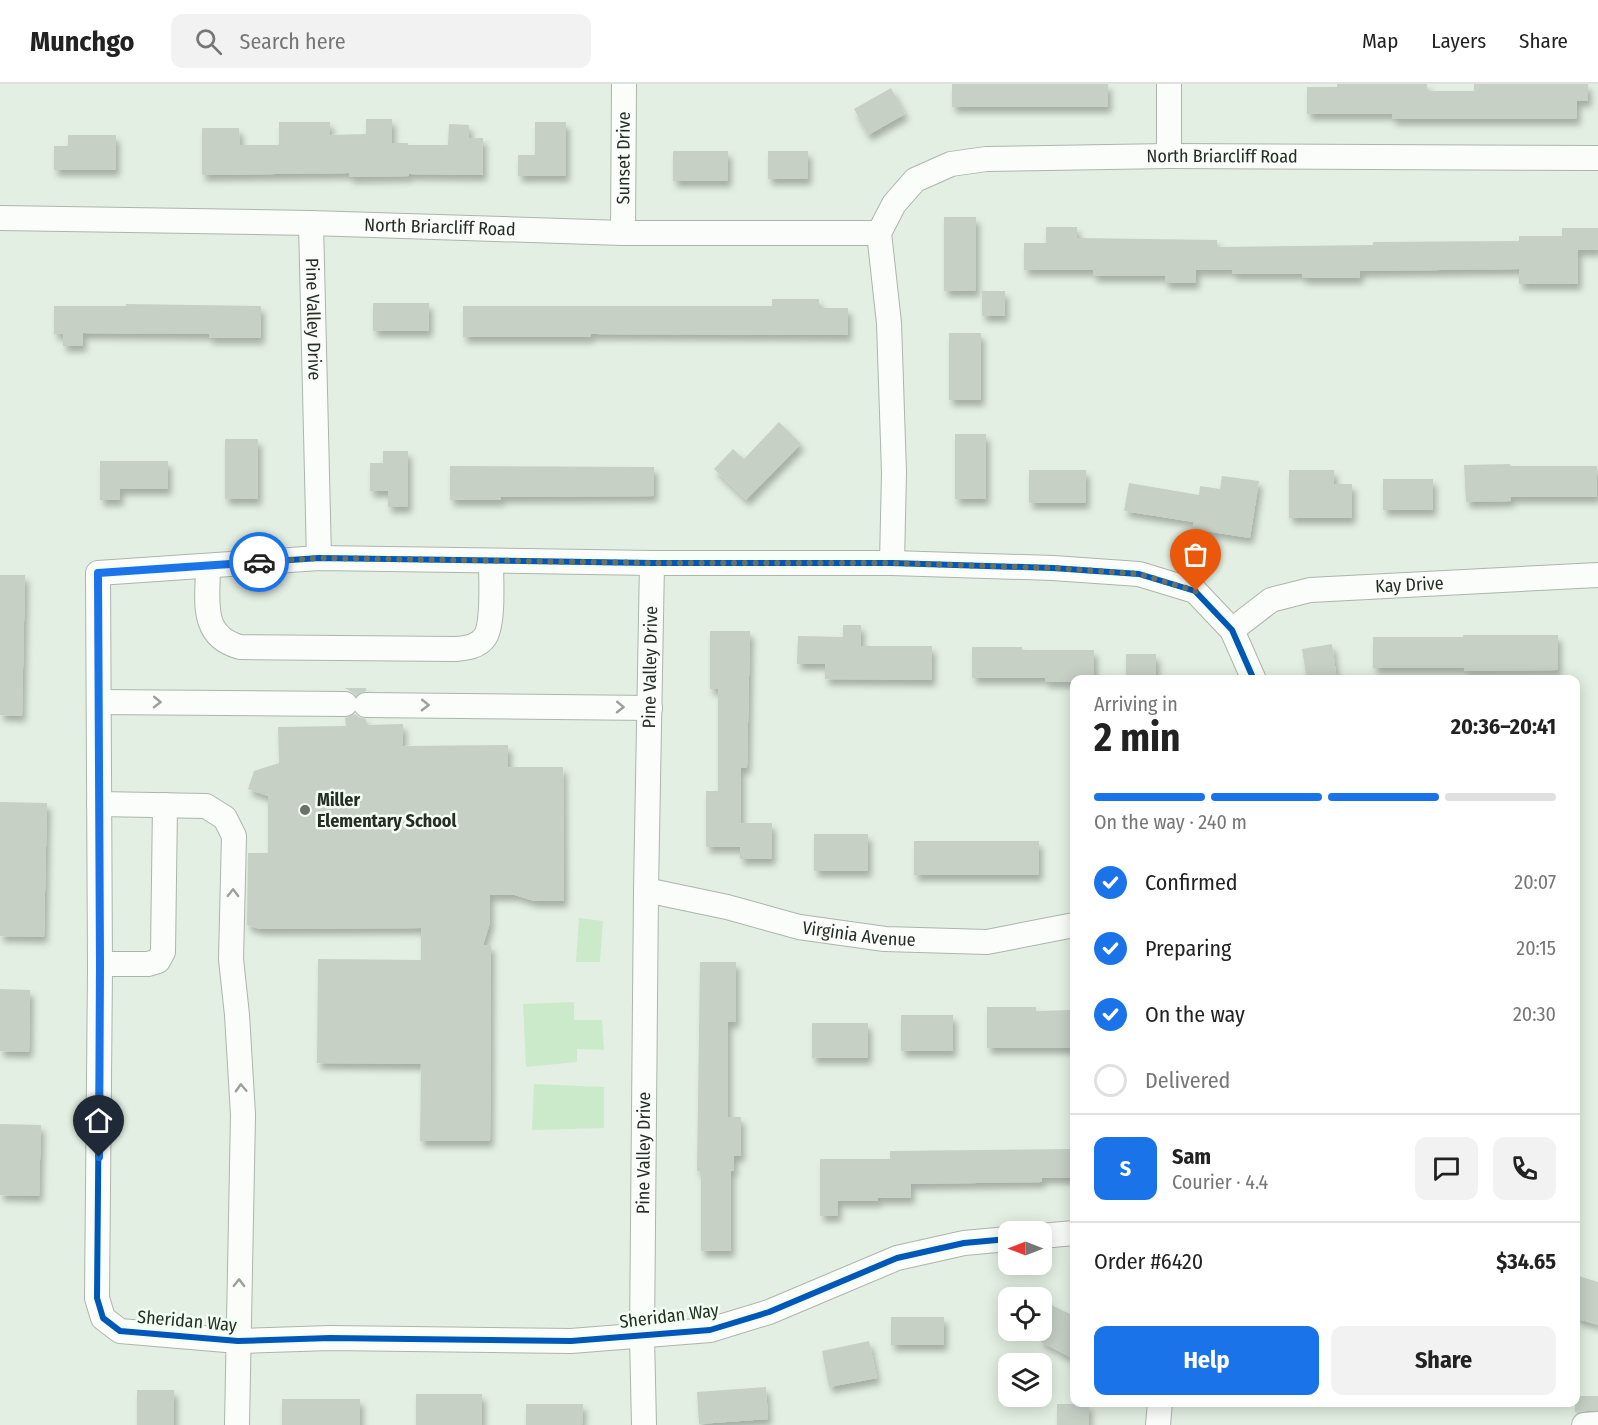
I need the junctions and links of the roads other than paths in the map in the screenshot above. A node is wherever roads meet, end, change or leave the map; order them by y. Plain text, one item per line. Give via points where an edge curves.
1 (624, 84) edge
2 (1168, 84) edge
3 (1168, 156) junction
4 (1598, 158) edge
5 (0, 218) edge
6 (311, 223) junction
7 (623, 233) junction
8 (879, 233) junction
9 (319, 558) junction
10 (491, 561) junction
11 (652, 563) junction
12 (892, 563) junction
13 (208, 566) junction
14 (1598, 575) edge
15 (1232, 630) junction
16 (1252, 675) edge
17 (99, 702) junction
18 (650, 708) junction
19 (99, 804) junction
20 (165, 805) junction
21 (646, 890) junction
22 (1070, 926) edge
23 (100, 964) junction
24 (1070, 1233) edge
25 (1052, 1235) edge
26 (998, 1240) edge
27 (642, 1336) junction
28 (238, 1341) junction
29 (1160, 1407) edge
30 (1598, 1424) edge
31 (237, 1425) edge
32 (644, 1425) edge
33 (1158, 1425) edge
34 (1584, 1425) edge

1 - 7 street, Sunset Drive
2 - 3 street
3 - 4 street, North Briarcliff Road
3 - 8 street, North Briarcliff Road via 986,159 951,164 915,180 894,204
5 - 6 street, North Briarcliff Road
6 - 7 street, North Briarcliff Road
6 - 9 street, Pine Valley Drive
7 - 8 street, North Briarcliff Road
8 - 12 street via 890,334
9 - 10 street
9 - 13 street, Sheridan Way
10 - 11 street
10 - 13 street via 490,618 485,637 472,647 455,649 226,644 213,630 208,613
11 - 12 street
11 - 18 street, Pine Valley Drive
12 - 15 street via 1139,574 1196,591
13 - 17 street, Sheridan Way via 98,573
14 - 15 street, Kay Drive via 1310,590 1271,600
15 - 16 street
17 -> 18 street
17 - 19 street, Sheridan Way
18 - 21 street, Pine Valley Drive
19 - 20 street
19 - 23 street, Sheridan Way
20 - 23 street via 163,952 158,961 148,964
28 -> 20 street via 243,1115 231,959 234,836 225,818 206,806
21 - 22 street, Virginia Avenue via 799,927 885,939 987,942
21 - 27 street, Pine Valley Drive
23 - 28 street, Sheridan Way via 97,1298 103,1318 120,1331
24 - 25 street
26 - 27 street, Sheridan Way via 897,1258 769,1312 710,1330
27 - 28 street, Sheridan Way via 571,1341
27 - 32 street, Pine Valley Drive
28 - 31 street, Sheridan Way
29 - 33 street
30 - 34 street

